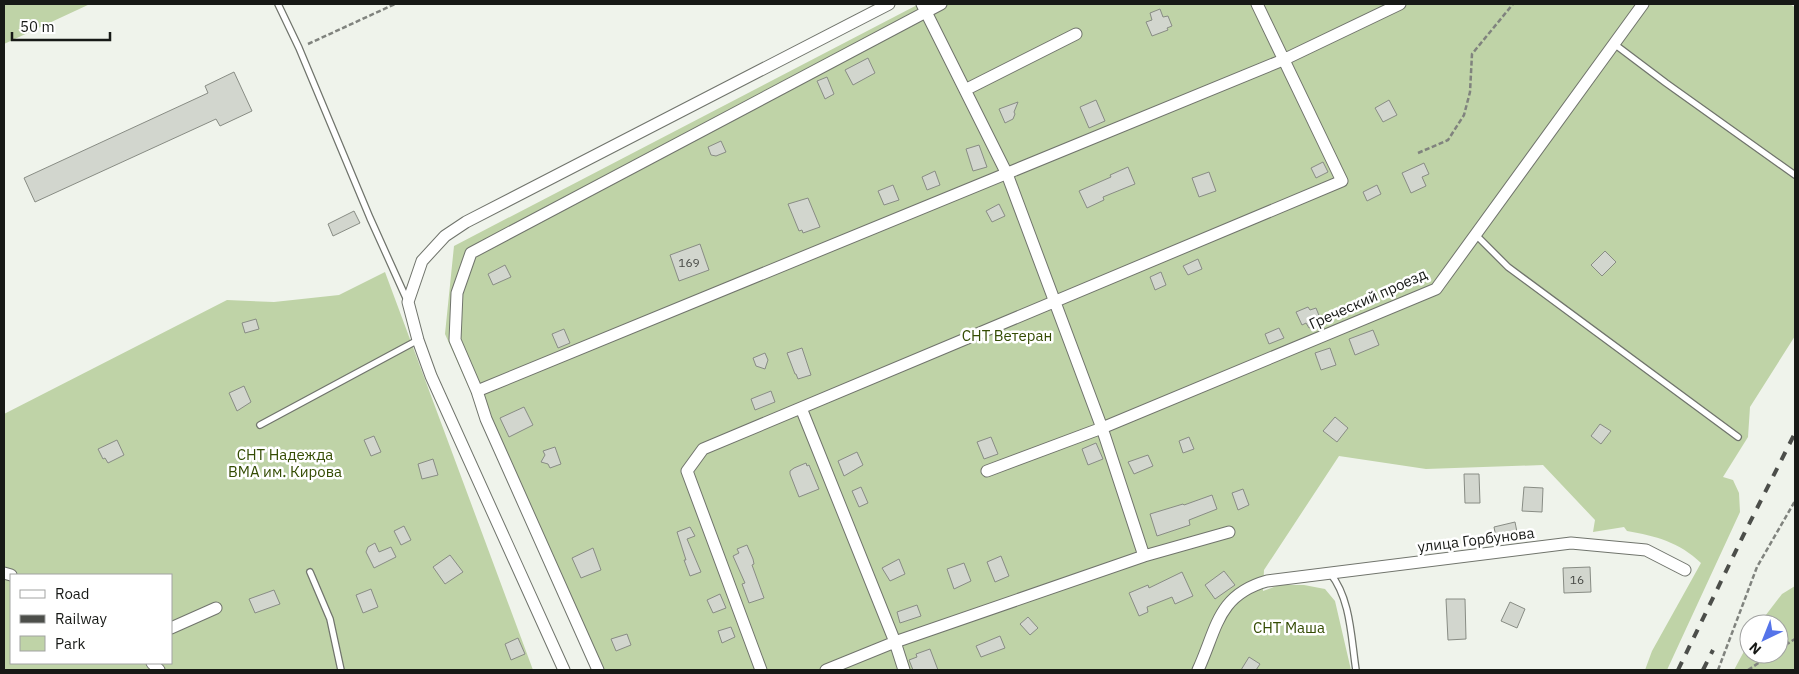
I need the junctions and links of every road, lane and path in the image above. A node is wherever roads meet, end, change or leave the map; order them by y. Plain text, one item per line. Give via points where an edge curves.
1 (278, 4) edge
2 (395, 4) edge
3 (889, 4) edge
4 (941, 4) edge
5 (1257, 4) edge
6 (1400, 4) edge
7 (1513, 4) edge
8 (1643, 4) edge
9 (924, 8) edge
10 (1076, 34) dead end
11 (1614, 43) junction
12 (299, 48) junction
13 (1284, 60) junction
14 (965, 90) junction
15 (1418, 153) dead end
16 (1007, 174) junction
17 (1795, 175) edge
18 (1475, 234) junction
19 (1055, 301) junction
20 (408, 302) junction
21 (418, 340) junction
22 (476, 391) junction
23 (801, 408) junction
24 (260, 425) dead end
25 (1102, 428) junction
26 (1738, 437) dead end
27 (987, 472) dead end
28 (1795, 501) edge
29 (1229, 532) dead end
30 (1144, 556) junction
31 (1686, 570) dead end
32 (310, 572) dead end
33 (1330, 573) junction
34 (216, 608) dead end
35 (172, 628) edge
36 (895, 642) junction
37 (341, 670) edge
38 (564, 670) edge
39 (598, 670) edge
40 (761, 670) edge
41 (826, 670) edge
42 (904, 670) edge
43 (1198, 670) edge
44 (1356, 670) edge
45 (1718, 670) edge

1 - 12 lane
2 - 12 path
3 - 20 street via 466,222 445,236 422,261
4 - 9 street
5 - 13 street
6 - 13 street
7 - 15 path via 1472,54 1470,92 1464,116 1448,140
8 - 11 street, Греческий проезд
9 - 14 street
9 - 22 street via 471,253 457,292 455,340
10 - 14 street
11 - 17 lane
11 - 18 street, Греческий проезд
12 - 20 lane
13 - 16 street
13 - 19 street via 1342,181
14 - 16 street
16 - 19 street
16 - 22 street
18 - 25 street, Греческий проезд via 1436,289
18 - 26 lane via 1508,267
19 - 23 street
19 - 25 street
20 - 21 street
21 - 24 lane
21 - 38 street via 431,376
22 - 39 street
23 - 36 street
23 - 40 street via 703,449 687,470
25 - 27 street, Греческий проезд
25 - 30 street
28 - 45 path via 1757,567
29 - 30 street
30 - 36 street
31 - 33 street, улица Горбунова via 1646,550 1571,543
32 - 37 lane via 330,619
33 - 43 street, улица Горбунова via 1266,581 1236,594 1222,612
33 - 44 lane via 1345,598
34 - 35 street
36 - 41 street
36 - 42 street

